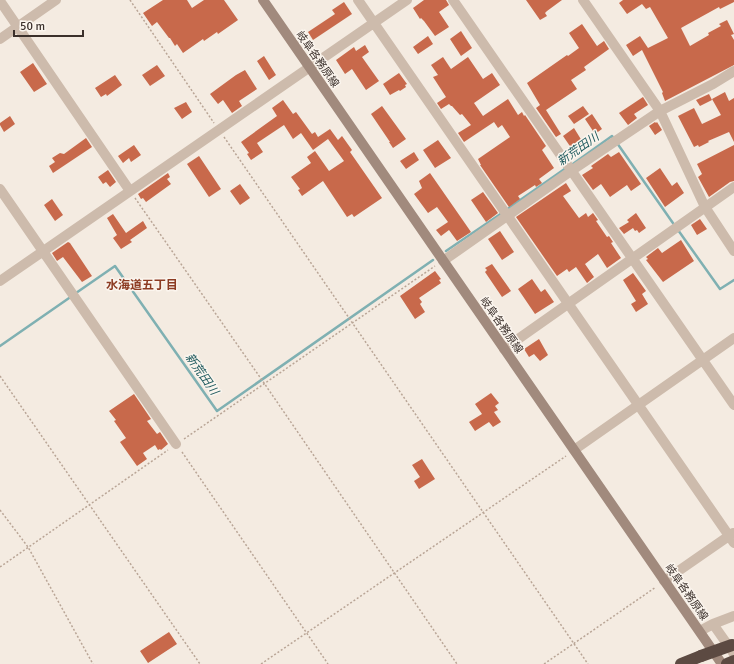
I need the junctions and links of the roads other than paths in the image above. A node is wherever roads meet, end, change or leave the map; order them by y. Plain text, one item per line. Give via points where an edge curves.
1 (56, 0) edge
2 (263, 0) edge
3 (358, 0) edge
4 (407, 0) edge
5 (453, 0) edge
6 (583, 0) edge
7 (0, 1) edge
8 (374, 23) junction
9 (17, 26) junction
10 (0, 38) edge
11 (310, 68) junction
12 (734, 71) edge
13 (660, 112) junction
14 (571, 171) junction
15 (734, 187) edge
16 (0, 189) edge
17 (130, 191) junction
18 (705, 207) junction
19 (507, 215) junction
20 (43, 251) junction
21 (734, 251) edge
22 (632, 259) junction
23 (443, 260) junction
24 (0, 281) edge
25 (568, 303) junction
26 (734, 338) edge
27 (504, 349) junction
28 (702, 360) junction
29 (638, 405) junction
30 (734, 405) edge
31 (176, 444) road end
32 (574, 450) junction
33 (732, 537) edge
34 (664, 581) junction
35 (734, 616) edge
36 (713, 624) junction
37 (700, 631) junction
38 (733, 648) edge
39 (734, 661) edge
40 (681, 664) edge
41 (722, 664) edge
42 (727, 664) edge

1 - 9 street
2 - 11 main road, 岐阜各務原線
3 - 8 street
4 - 8 street
5 - 14 street
6 - 13 street
7 - 9 street
8 - 11 street
8 - 19 street
9 - 10 street
9 - 17 street
11 - 17 street
11 - 23 main road, 岐阜各務原線
12 - 13 street
13 - 14 street
13 - 18 street
14 - 19 street
14 - 22 street
15 - 18 street
16 - 20 street
17 - 20 street
18 - 21 street
18 - 22 street
19 - 23 street
19 - 25 street
20 - 24 street
20 - 31 street
22 - 25 street
22 - 28 street
23 - 27 main road, 岐阜各務原線
25 - 27 street
25 - 29 street
26 - 28 street
27 - 32 main road, 岐阜各務原線
28 - 29 street
28 - 30 street
29 - 32 street
29 - 33 street
32 - 34 main road, 岐阜各務原線
33 - 34 street
34 - 37 main road, 岐阜各務原線
35 - 36 street
36 - 37 street
36 - 38 street
37 - 41 main road, 岐阜各務原線
38 - 40 highway, bridge
39 - 42 highway

